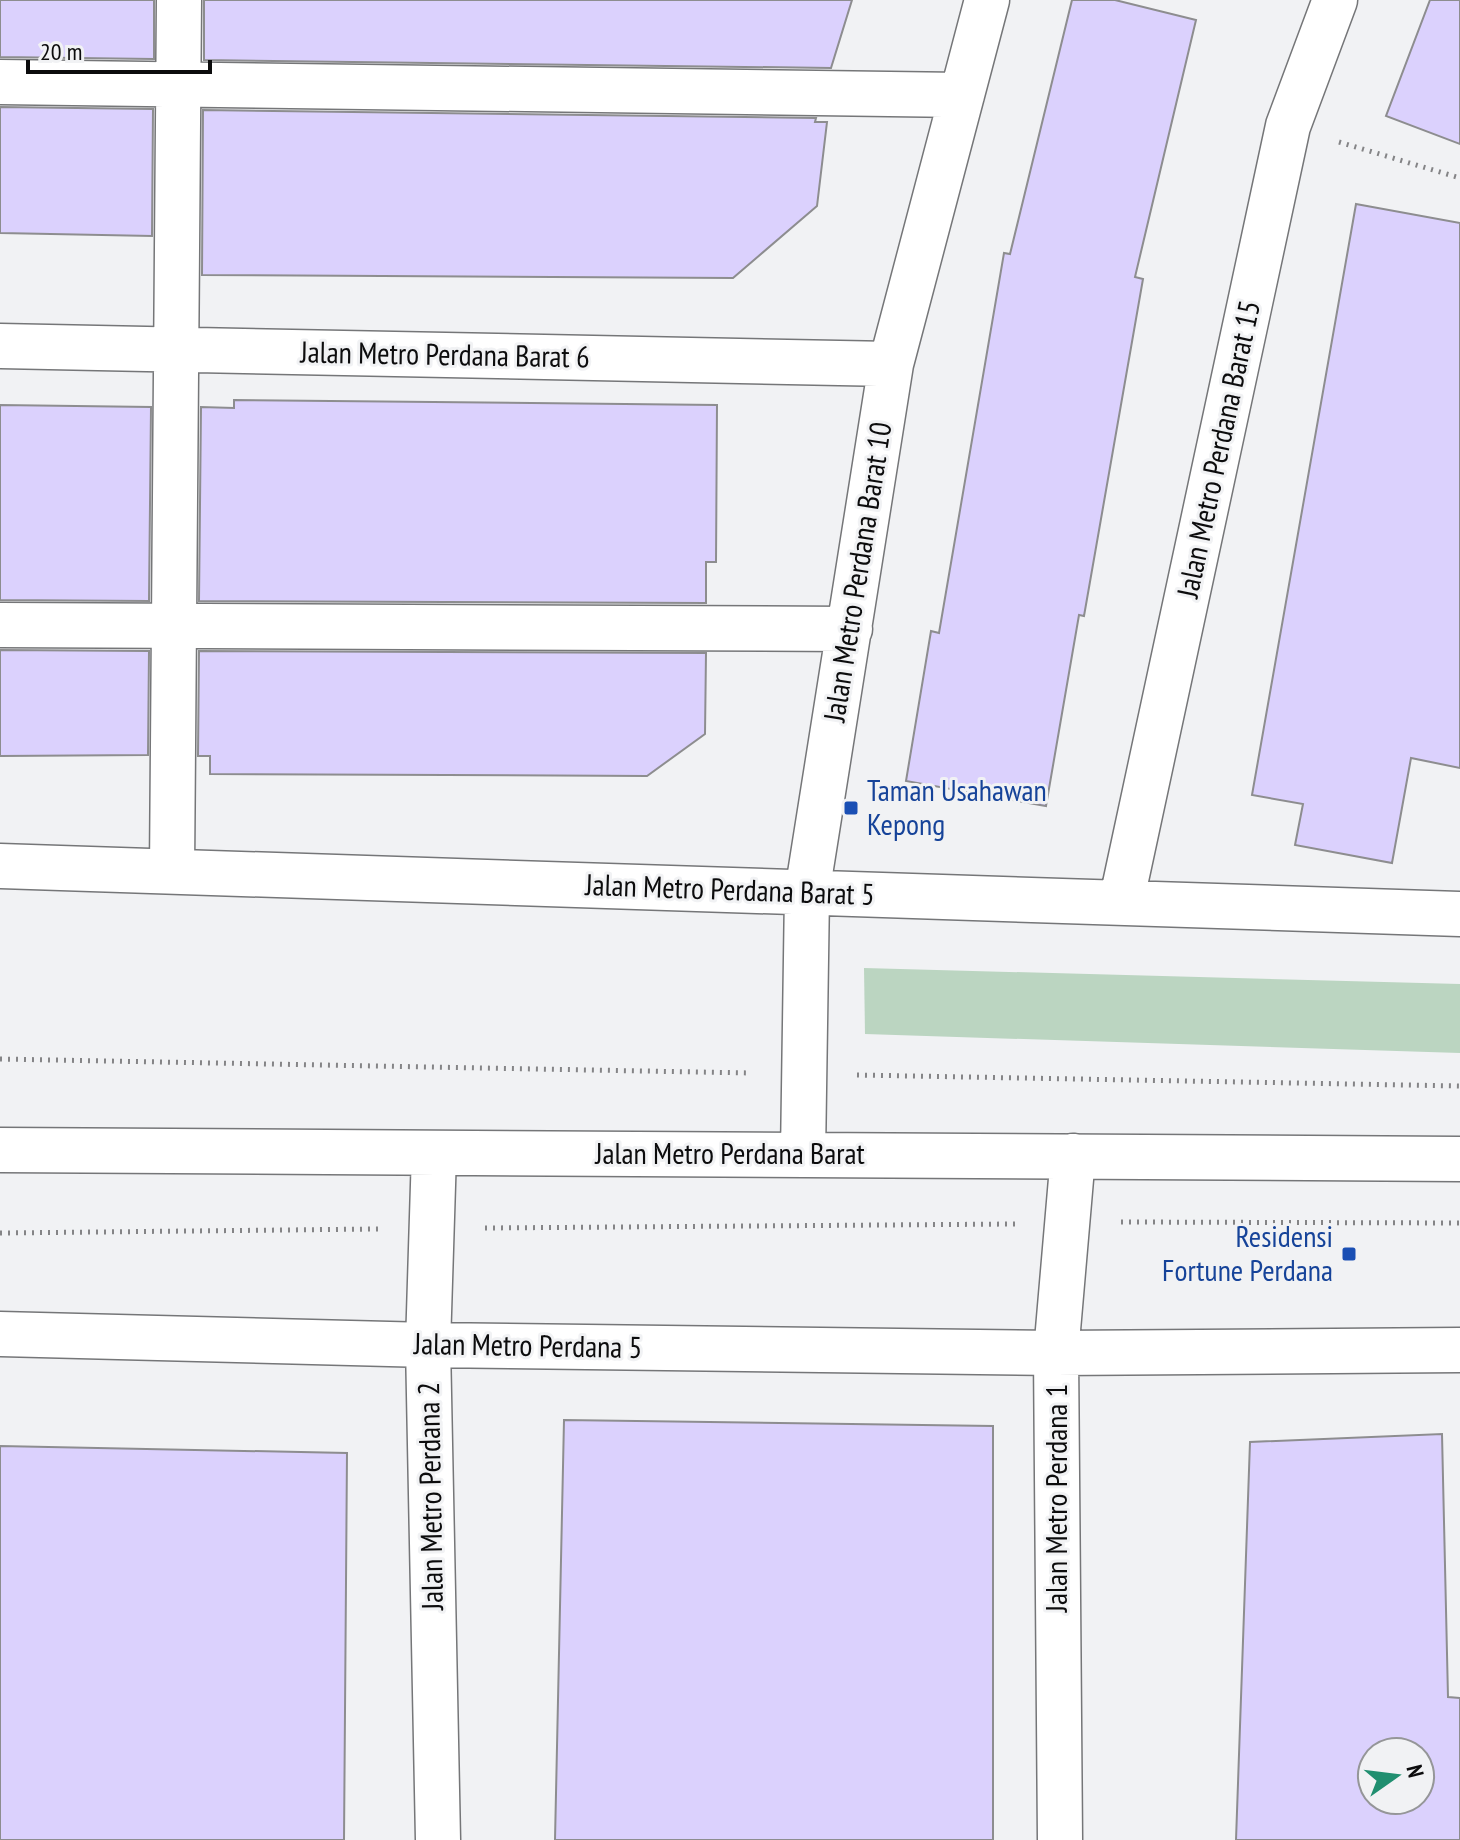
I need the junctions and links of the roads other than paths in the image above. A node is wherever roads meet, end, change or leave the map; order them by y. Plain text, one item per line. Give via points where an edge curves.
1 (179, 0) edge
2 (987, 0) edge
3 (1335, 0) edge
4 (0, 82) edge
5 (178, 85) junction
6 (962, 95) junction
7 (0, 346) edge
8 (176, 350) junction
9 (891, 364) junction
10 (0, 625) edge
11 (174, 625) junction
12 (850, 629) junction
13 (0, 866) edge
14 (172, 871) junction
15 (807, 893) junction
16 (1121, 903) junction
17 (1460, 914) edge
18 (0, 1150) edge
19 (434, 1153) junction
20 (803, 1155) junction
21 (1073, 1156) junction
22 (1460, 1159) edge
23 (0, 1334) edge
24 (428, 1345) junction
25 (1460, 1350) edge
26 (1056, 1353) junction
27 (438, 1840) edge
28 (1060, 1840) edge

1 - 5 street
2 - 6 street, Jalan Metro Perdana Barat 10
3 - 16 street, Jalan Metro Perdana Barat 15 via 1288,126
4 - 5 street
5 - 6 street
5 - 8 street
6 - 9 street, Jalan Metro Perdana Barat 10
7 - 8 street, Jalan Metro Perdana Barat 6
8 - 9 street, Jalan Metro Perdana Barat 6
8 - 11 street
9 - 12 street, Jalan Metro Perdana Barat 10
10 - 11 street
11 - 12 street
11 - 14 street
12 - 15 street, Jalan Metro Perdana Barat 10
13 - 14 street, Jalan Metro Perdana Barat 5
14 - 15 street, Jalan Metro Perdana Barat 5
15 - 16 street, Jalan Metro Perdana Barat 5
15 - 20 street, Jalan Metro Perdana Barat 10
16 - 17 street, Jalan Metro Perdana Barat 5
18 - 19 street, Jalan Metro Perdana Barat
19 - 20 street, Jalan Metro Perdana Barat
19 - 24 street, Jalan Metro Perdana 2
20 - 21 street, Jalan Metro Perdana Barat
21 - 22 street, Jalan Metro Perdana Barat
21 - 26 street, Jalan Metro Perdana 1
23 - 24 street, Jalan Metro Perdana 5
24 - 26 street, Jalan Metro Perdana 5
24 - 27 street, Jalan Metro Perdana 2
25 - 26 street, Jalan Metro Perdana 5
26 - 28 street, Jalan Metro Perdana 1

